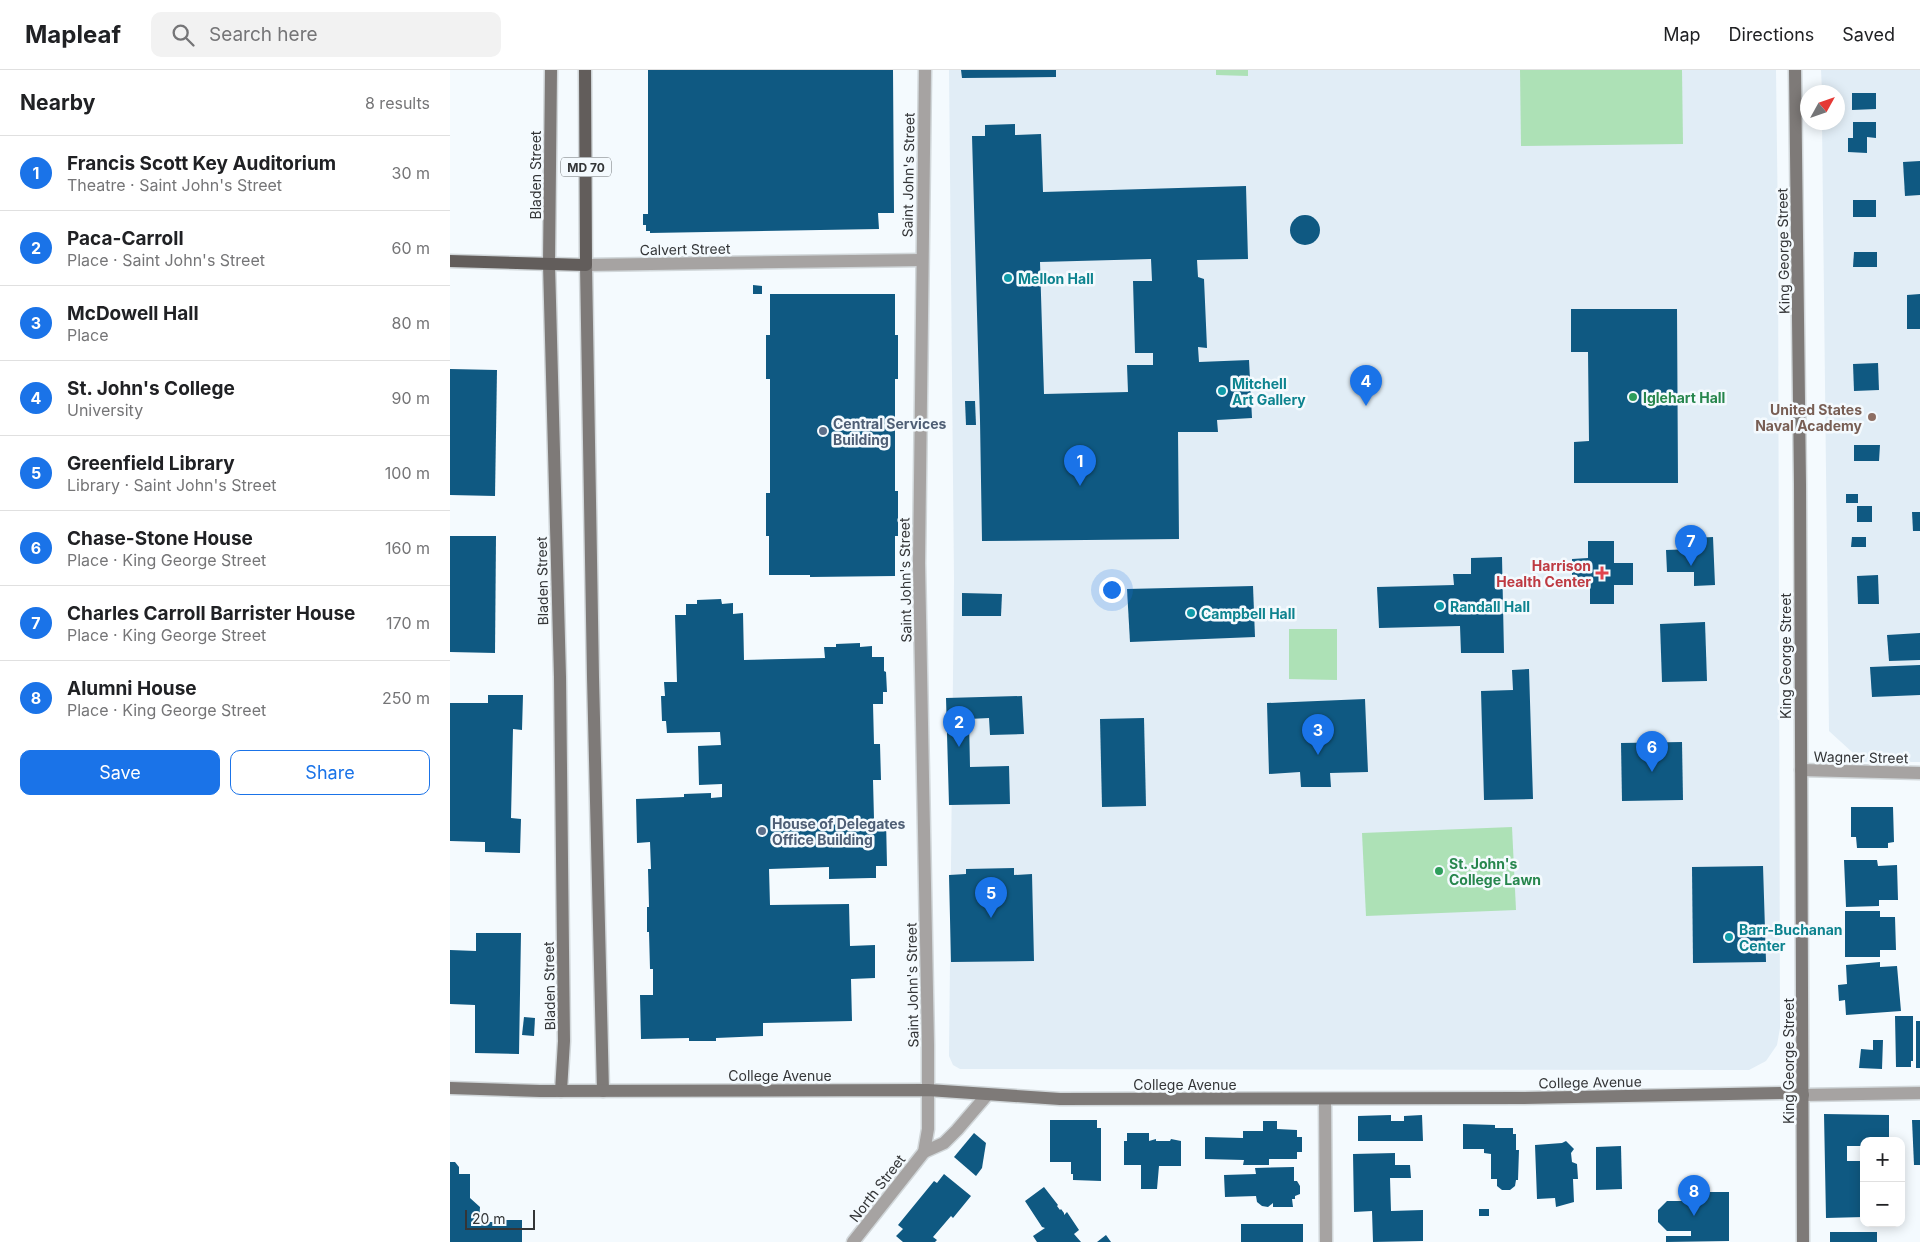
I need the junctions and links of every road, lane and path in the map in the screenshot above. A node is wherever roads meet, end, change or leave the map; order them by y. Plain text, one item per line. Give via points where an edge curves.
1 (551, 70) edge
2 (585, 70) edge
3 (925, 70) edge
4 (1795, 70) edge
5 (921, 260) junction
6 (450, 261) edge
7 (550, 264) junction
8 (586, 265) junction
9 (1801, 770) junction
10 (1920, 773) edge
11 (450, 1088) edge
12 (928, 1090) junction
13 (561, 1091) junction
14 (603, 1091) junction
15 (1920, 1093) edge
16 (1803, 1094) junction
17 (987, 1095) junction
18 (1325, 1099) junction
19 (924, 1152) junction
20 (853, 1242) edge
21 (1326, 1242) edge
22 (1803, 1242) edge

1 - 7 main road, Bladen Street / MD 70
2 - 8 main road, MD 70
3 - 5 street, Saint John's Street
4 - 9 main road, King George Street
5 - 8 street, Calvert Street
5 - 12 street, Saint John's Street via 919,563
6 - 7 main road, Calvert Street
7 - 8 main road, Calvert Street
7 - 13 main road, Bladen Street / MD 70 via 560,677 564,1041
8 - 14 main road, MD 70
9 - 10 street, Wagner Street
9 - 16 main road, King George Street
11 - 13 main road, College Avenue
12 - 14 main road, College Avenue
12 - 17 main road, College Avenue
12 - 19 street, North Street via 928,1129
13 - 14 main road, College Avenue
15 - 16 street, College Avenue
16 - 18 main road, College Avenue
16 - 22 main road, King George Street
17 - 18 main road, College Avenue via 1060,1099
17 - 19 street, North Street via 944,1143
18 - 21 street
19 - 20 street, North Street

